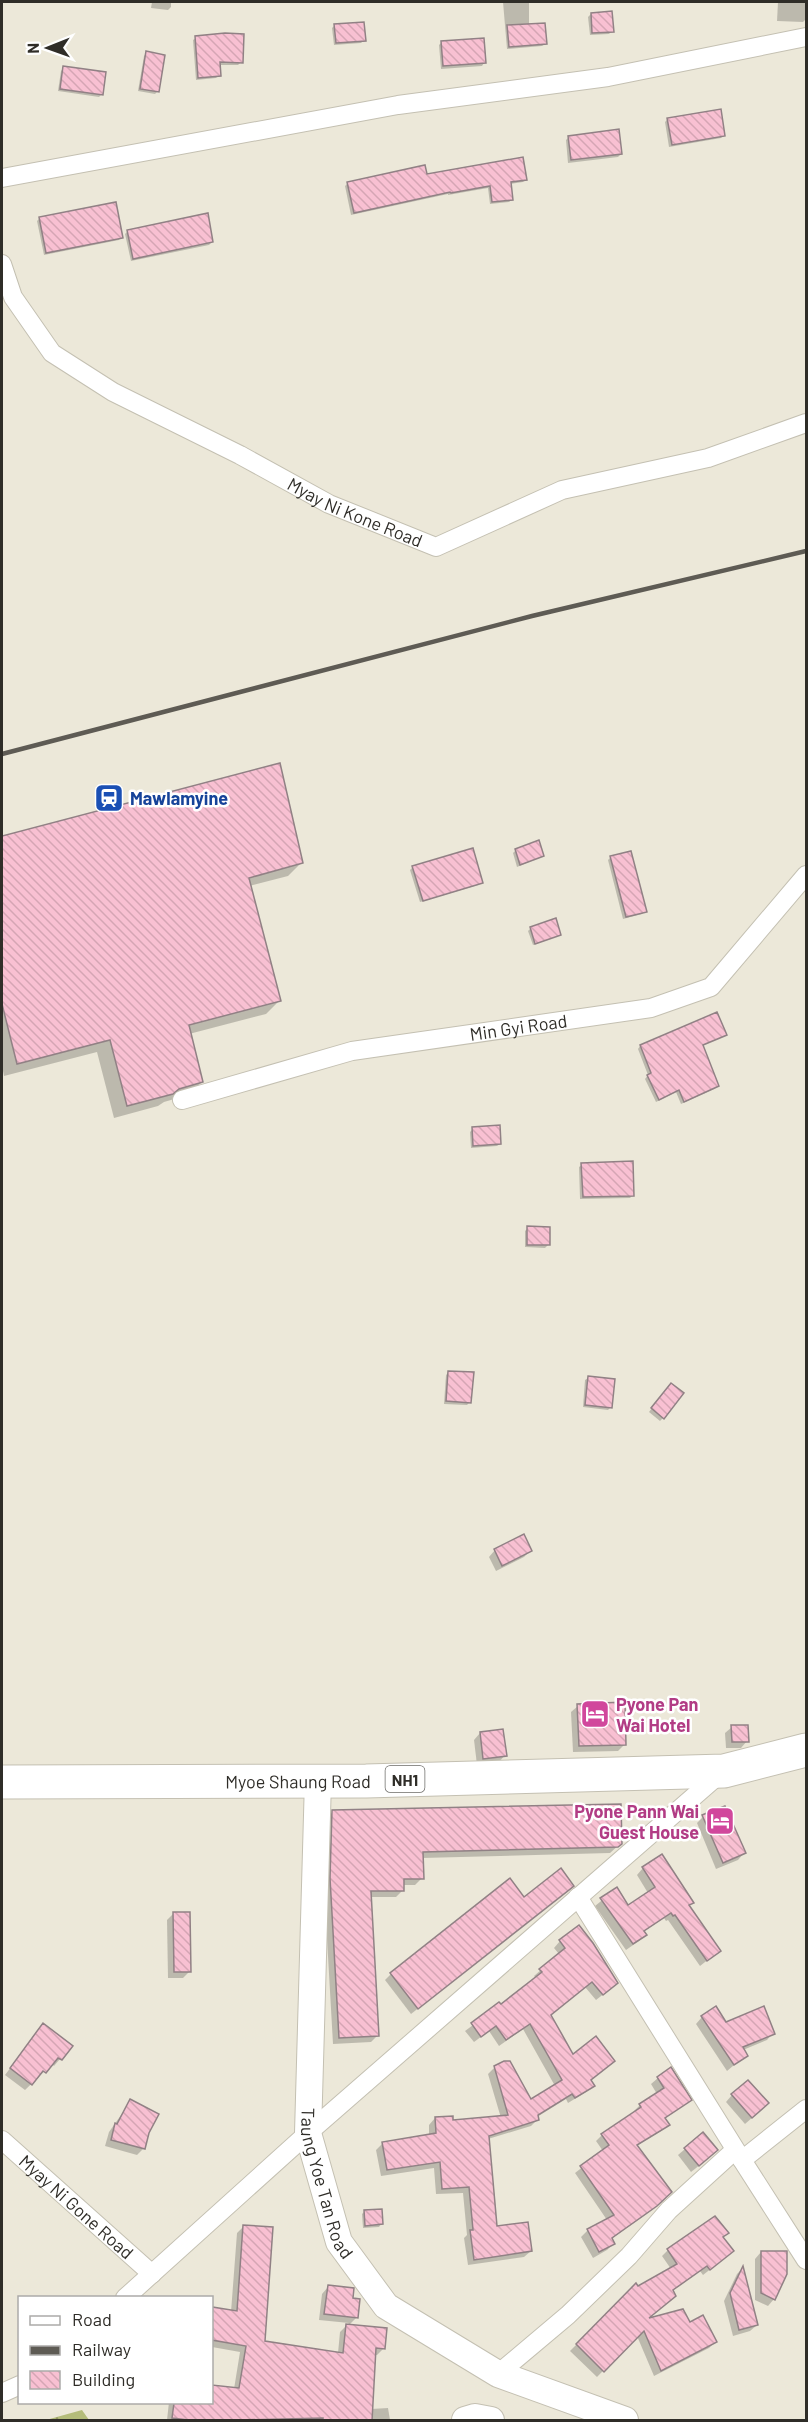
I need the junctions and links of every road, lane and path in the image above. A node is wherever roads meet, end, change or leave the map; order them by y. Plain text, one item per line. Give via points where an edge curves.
1 (807, 37) edge
2 (2, 178) edge
3 (2, 264) edge
4 (807, 423) edge
5 (807, 875) edge
6 (182, 1100) dead end
7 (807, 1750) edge
8 (724, 1771) junction
9 (318, 1780) junction
10 (2, 1782) edge
11 (578, 1897) junction
12 (807, 2109) edge
13 (308, 2133) junction
14 (2, 2140) edge
15 (739, 2155) junction
16 (807, 2260) edge
17 (152, 2274) junction
18 (126, 2296) edge
19 (498, 2374) junction
20 (18, 2386) edge
21 (2, 2393) edge
22 (465, 2421) edge
23 (491, 2421) edge
24 (625, 2421) edge

1 - 2 street via 608,77 398,105
3 - 4 street, Myay Ni Kone Road via 13,297 52,353 113,392 329,504 436,546 562,490 708,458
5 - 6 street, Min Gyi Road via 711,987 651,1008 352,1051
7 - 8 highway, Myoe Shaung Road / NH1
8 - 9 highway, Myoe Shaung Road / NH1
8 - 11 street
9 - 10 highway, Myoe Shaung Road / NH1
9 - 13 main road, Taung Yoe Tan Road
11 - 13 street
11 - 15 street
12 - 15 street
13 - 17 street
13 - 19 main road, Taung Yoe Tan Road via 339,2242 386,2306
14 - 17 street, Myay Ni Gone Road
15 - 16 street
15 - 19 street via 669,2210 629,2256 568,2315
17 - 18 street
19 - 24 main road, Taung Yoe Tan Road
20 - 21 street
22 - 23 main road via 476,2417

